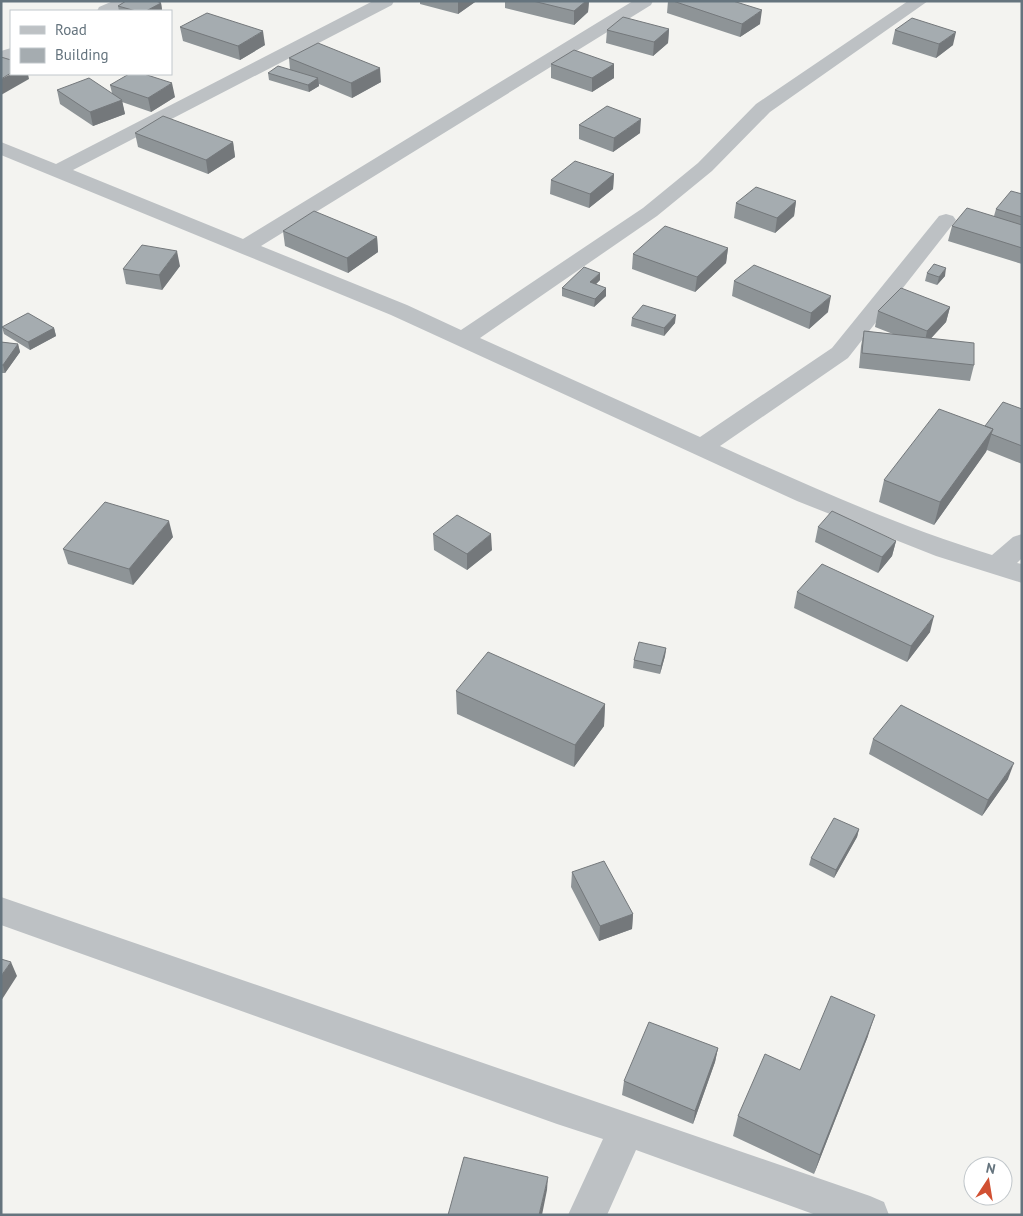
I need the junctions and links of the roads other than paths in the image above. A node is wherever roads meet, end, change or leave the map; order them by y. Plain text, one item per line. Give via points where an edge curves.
1 (127, 1) edge
2 (386, 1) edge
3 (645, 1) edge
4 (920, 1) edge
5 (107, 10) edge
6 (1, 148) edge
7 (56, 171) junction
8 (946, 220) dead end
9 (245, 247) junction
10 (463, 339) junction
11 (702, 447) junction
12 (1022, 543) edge
13 (996, 566) junction
14 (1022, 574) edge
15 (1, 911) edge
16 (627, 1129) junction
17 (587, 1215) edge
18 (870, 1215) edge

1 - 5 street
2 - 7 street
3 - 9 street
4 - 10 street via 763,108 705,166 650,212
6 - 7 street
7 - 9 street
8 - 11 street via 840,353
9 - 10 street
10 - 11 street
11 - 13 street via 816,499 945,550
12 - 13 street
13 - 14 street
15 - 16 street
16 - 17 street
16 - 18 street

